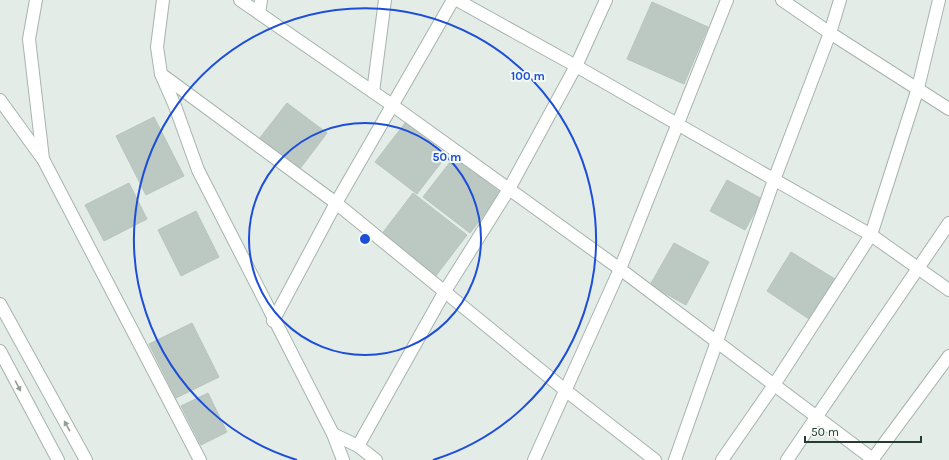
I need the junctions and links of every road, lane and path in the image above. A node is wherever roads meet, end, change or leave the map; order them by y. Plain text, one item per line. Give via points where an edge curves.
1 (36, 0) edge
2 (163, 0) edge
3 (240, 0) edge
4 (261, 0) edge
5 (385, 0) edge
6 (453, 0) edge
7 (457, 0) edge
8 (606, 0) edge
9 (727, 0) edge
10 (782, 0) edge
11 (840, 0) edge
12 (939, 0) edge
13 (260, 14) junction
14 (830, 33) junction
15 (576, 66) junction
16 (161, 74) junction
17 (918, 88) junction
18 (372, 92) junction
19 (0, 100) edge
20 (392, 105) junction
21 (949, 109) edge
22 (677, 123) junction
23 (43, 159) junction
24 (774, 180) junction
25 (509, 189) junction
26 (336, 203) junction
27 (949, 223) edge
28 (871, 234) junction
29 (919, 268) junction
30 (620, 269) junction
31 (949, 290) edge
32 (445, 291) junction
33 (0, 304) edge
34 (273, 321) junction
35 (716, 343) junction
36 (0, 351) edge
37 (949, 356) edge
38 (774, 385) junction
39 (565, 390) junction
40 (817, 417) junction
41 (333, 434) junction
42 (358, 446) junction
43 (58, 460) edge
44 (86, 460) edge
45 (200, 460) edge
46 (343, 460) edge
47 (376, 460) edge
48 (534, 460) edge
49 (655, 460) edge
50 (675, 460) edge
51 (722, 460) edge
52 (787, 460) edge
53 (873, 460) edge

1 - 23 street via 29,39
2 - 16 street via 157,47
3 - 13 street
4 - 13 street
5 - 18 street
6 - 20 street
7 - 15 street
8 - 15 street
9 - 22 street
10 - 14 street
11 - 14 street
12 - 17 street
13 - 18 street
14 - 17 street
14 - 24 street
15 - 22 street
15 - 25 street
16 - 26 street
16 - 34 street via 198,170
17 - 21 street
17 - 28 street
18 - 20 street
19 - 23 street
20 - 25 street
20 - 26 street
22 - 24 street
22 - 30 street
23 - 45 street
24 - 28 street
24 - 35 street
25 - 30 street
25 - 32 street
26 - 32 street
26 - 34 street
27 - 29 street
28 - 29 street
28 - 38 street
29 - 31 street
29 - 40 street
30 - 35 street
30 - 39 street
32 - 39 street
32 - 42 street
44 -> 33 street
34 - 41 street
35 - 38 street
35 - 50 street
36 -> 43 street
37 - 53 street
38 - 40 street
38 - 51 street
39 - 48 street
39 - 49 street
40 - 52 street
40 - 53 street
41 - 42 street
41 - 46 street
42 - 47 street

